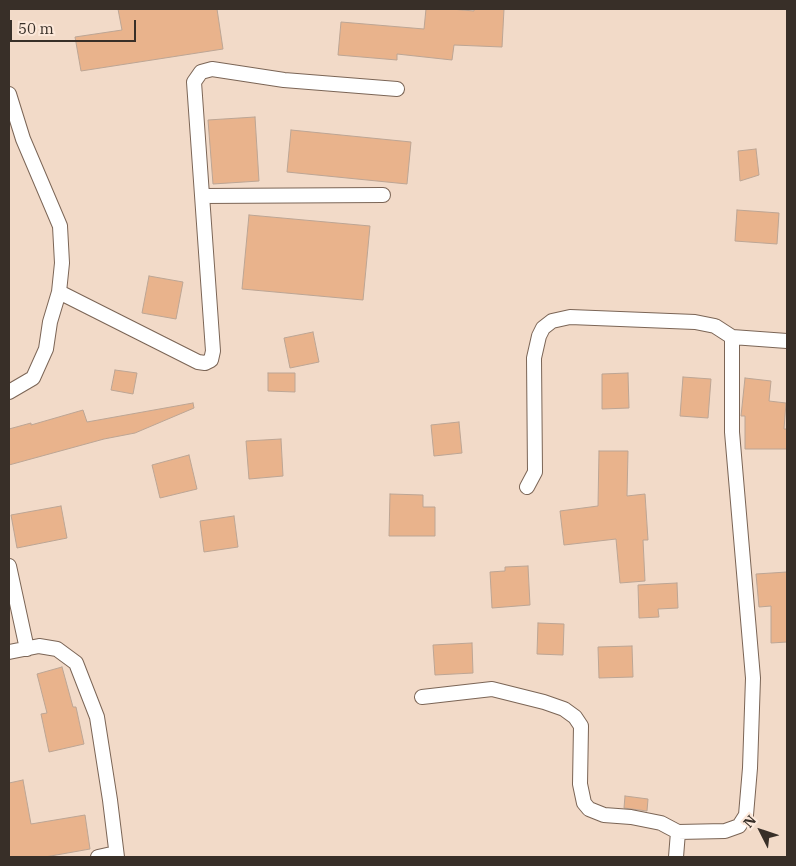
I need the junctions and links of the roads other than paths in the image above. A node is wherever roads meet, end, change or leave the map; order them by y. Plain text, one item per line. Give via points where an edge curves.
1 (397, 89) dead end
2 (9, 94) edge
3 (383, 195) dead end
4 (202, 196) junction
5 (59, 292) junction
6 (732, 336) junction
7 (787, 341) edge
8 (9, 392) edge
9 (527, 487) dead end
10 (9, 566) edge
11 (27, 649) junction
12 (9, 652) edge
13 (422, 697) dead end
14 (678, 832) junction
15 (116, 855) edge
16 (98, 857) edge
17 (676, 857) edge

1 - 4 street via 284,80 212,69 201,72 194,82
2 - 5 street via 60,226 62,263
3 - 4 street
4 - 5 street via 211,360 198,362
5 - 8 street via 46,349 33,378
6 - 7 street
6 - 9 street via 715,326 695,322 552,320 539,336 534,358 535,472
6 - 14 street via 732,432 753,678 746,815 739,826 725,831
10 - 11 street
11 - 12 street
11 - 15 street via 39,646 57,649 76,663 82,676 97,717
13 - 14 street via 492,689 564,709 581,726 580,784 584,803 589,809 604,815 661,823
14 - 17 street
15 - 16 street

